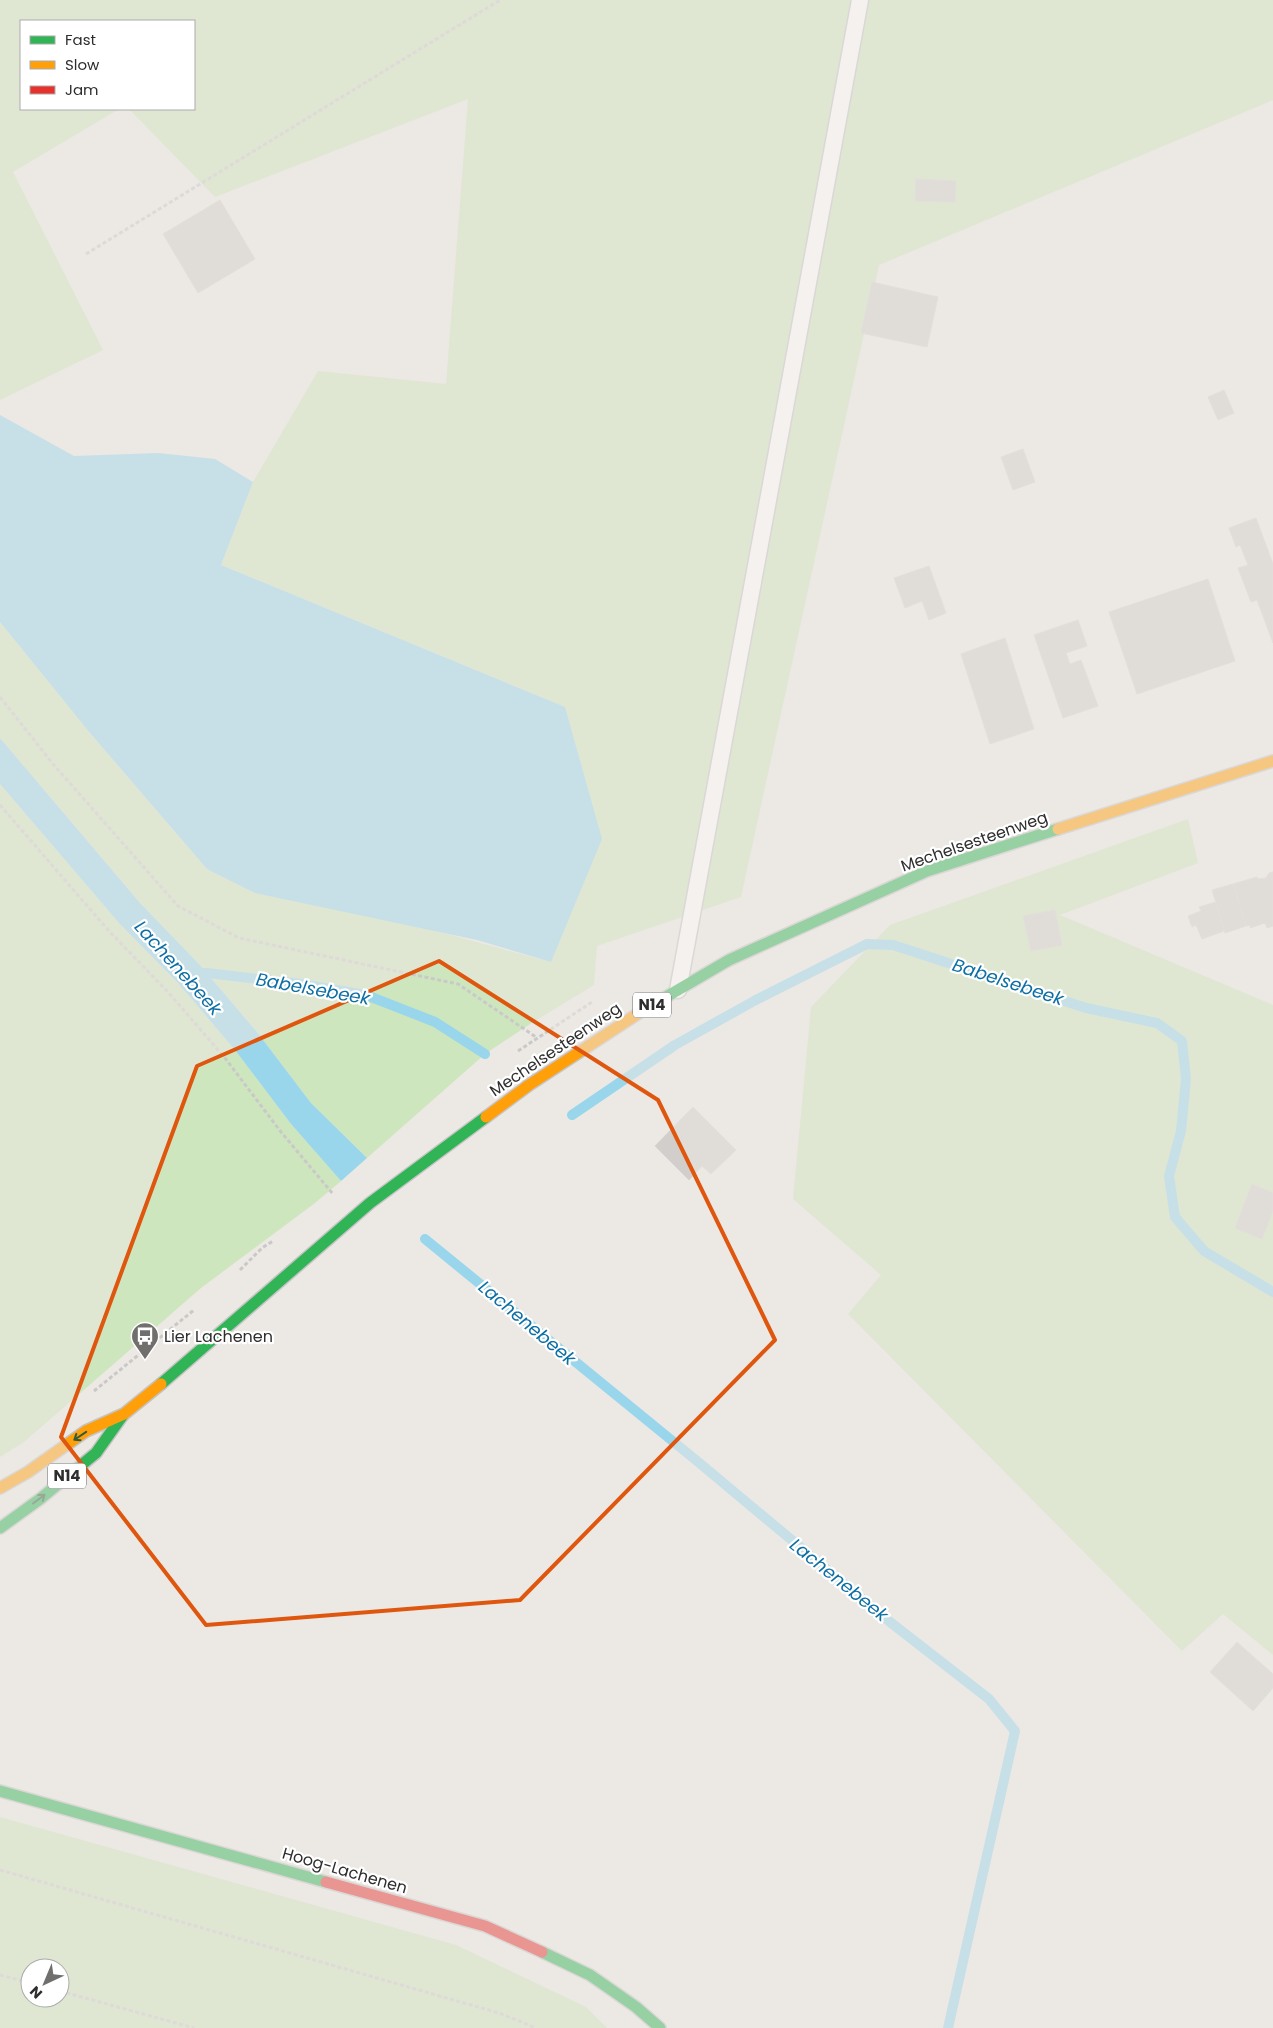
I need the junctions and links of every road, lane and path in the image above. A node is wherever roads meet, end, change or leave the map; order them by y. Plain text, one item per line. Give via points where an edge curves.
1 (500, 0) edge
2 (860, 0) edge
3 (86, 254) dead end
4 (0, 697) edge
5 (1273, 761) edge
6 (0, 805) edge
7 (678, 990) junction
8 (536, 1037) dead end
9 (339, 1200) dead end
10 (124, 1414) junction
11 (0, 1488) edge
12 (0, 1528) edge
13 (0, 1790) edge
14 (0, 1870) edge
15 (0, 1975) edge
16 (20, 1980) edge
17 (70, 1994) edge
18 (194, 2028) edge
19 (536, 2028) edge
20 (660, 2028) edge

1 - 3 path
2 - 7 lane
4 - 8 path via 53,764 178,906 239,938 458,984
5 - 7 main road, Mechelsesteenweg / N14 via 927,872 729,960
6 - 9 path via 168,992
7 - 10 main road, Mechelsesteenweg / N14 via 528,1085 370,1203
10 -> 11 main road, Mechelsesteenweg / N14 via 86,1431
12 -> 10 main road, Mechelsesteenweg / N14 via 96,1453
13 - 20 main road, Hoog-Lachenen via 485,1926 590,1975
14 - 19 path via 499,2012
15 - 16 path
17 - 18 path

